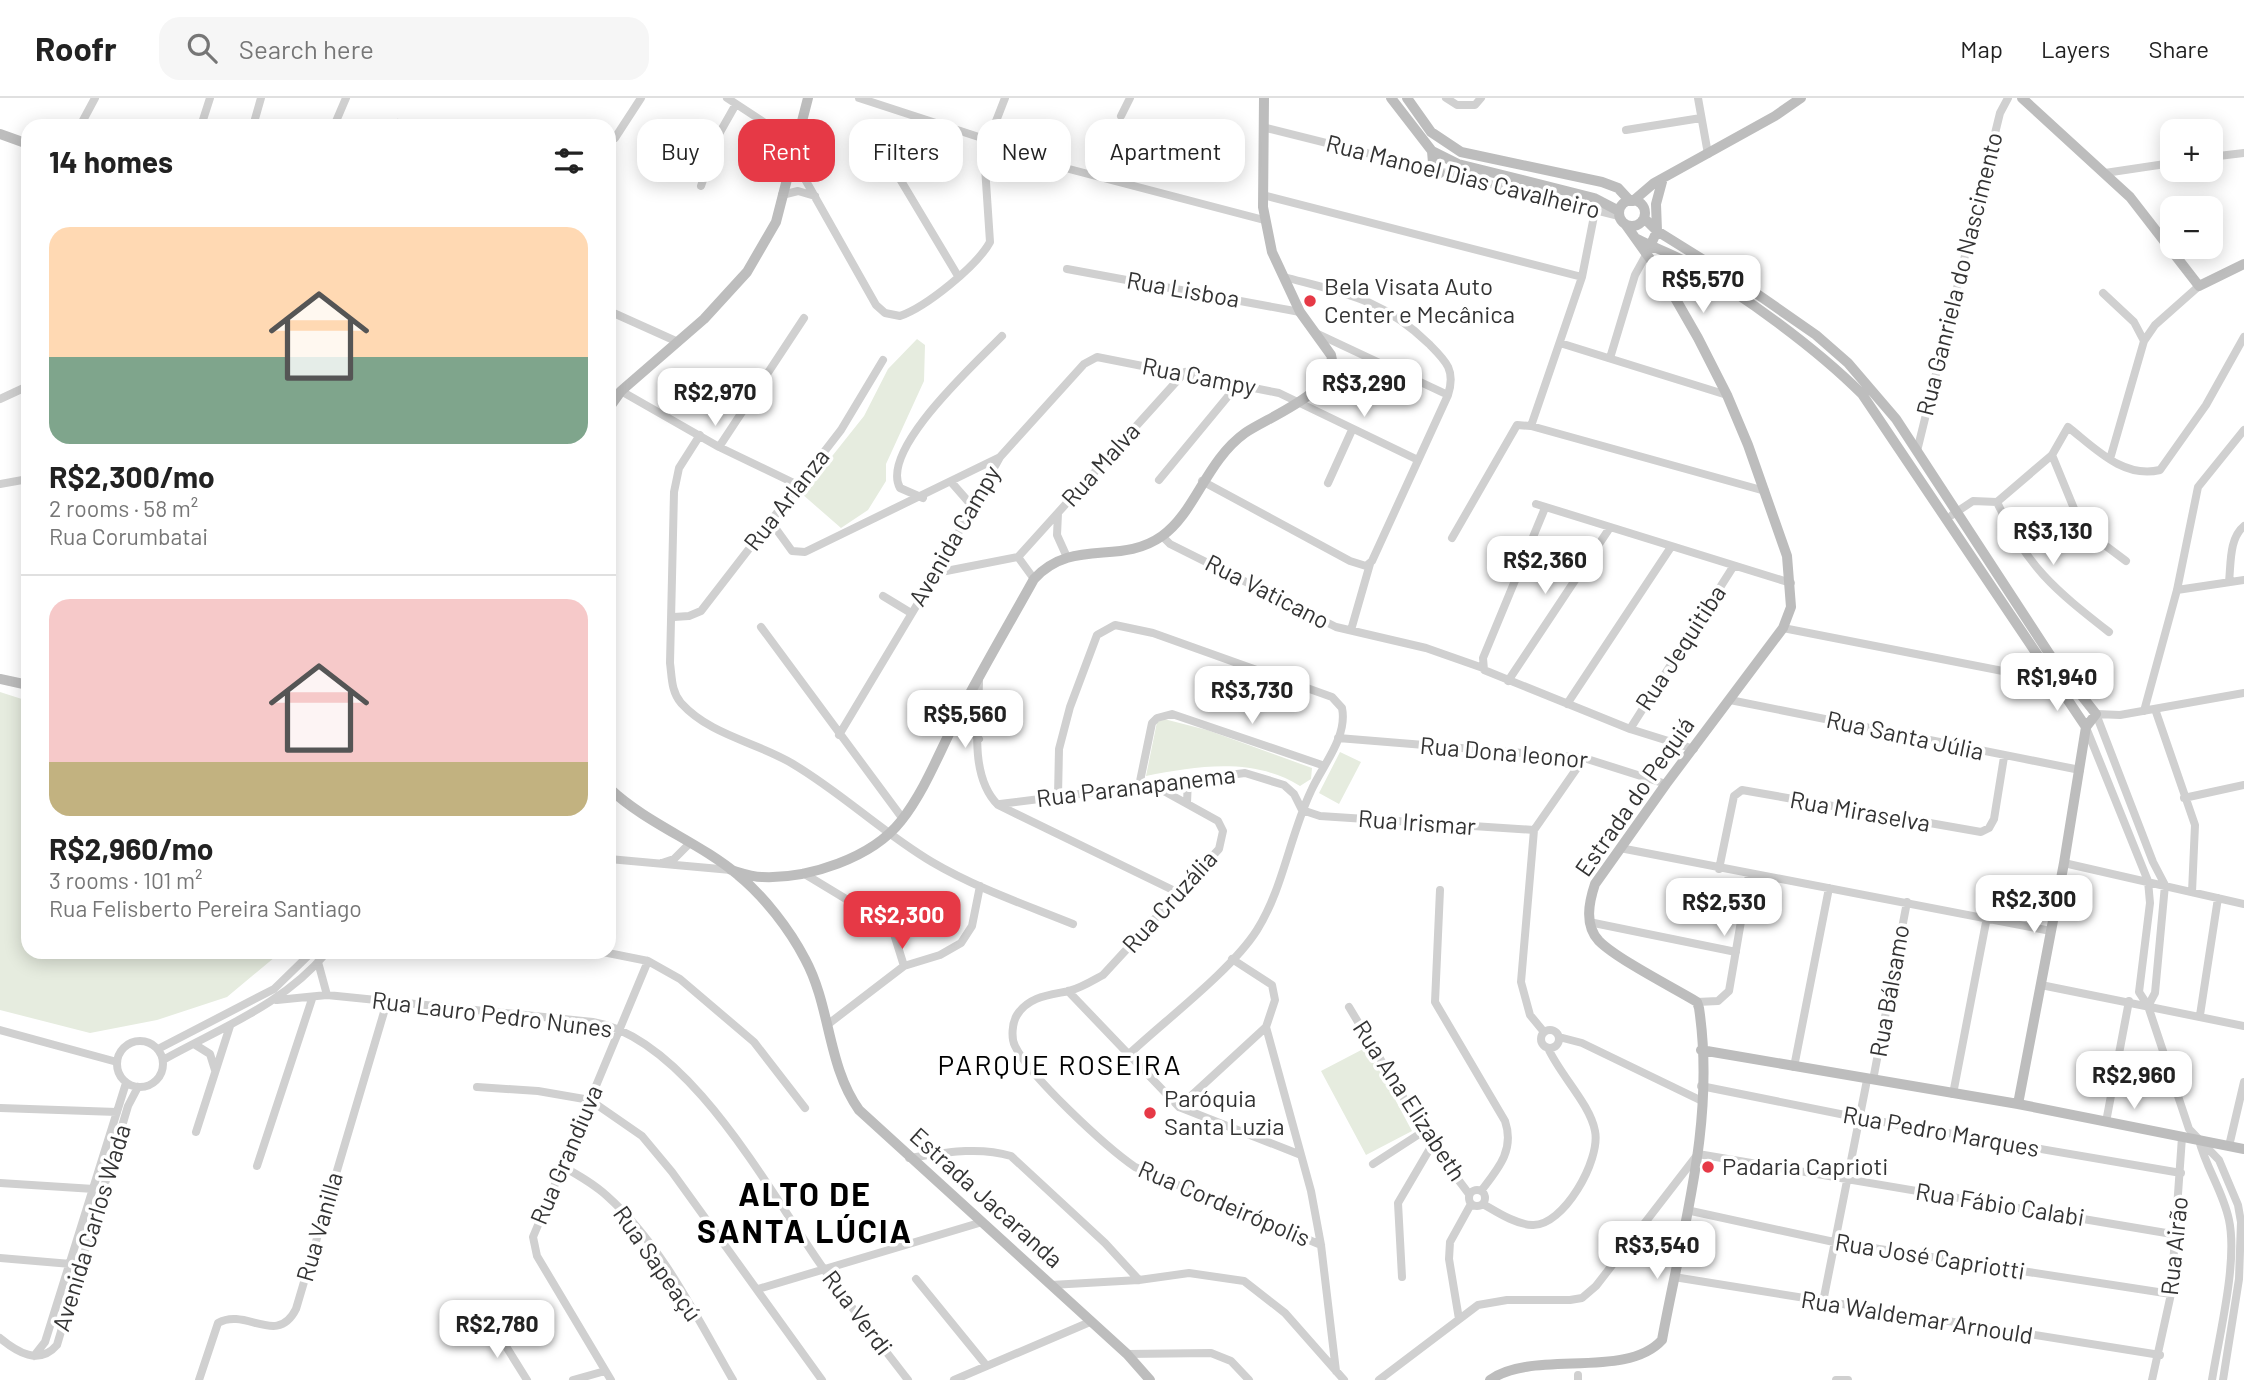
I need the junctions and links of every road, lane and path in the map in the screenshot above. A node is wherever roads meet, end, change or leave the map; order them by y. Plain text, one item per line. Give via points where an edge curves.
1 (94, 98) edge
2 (210, 98) edge
3 (261, 98) edge
4 (641, 98) edge
5 (727, 98) edge
6 (808, 98) edge
7 (859, 98) edge
8 (1005, 98) edge
9 (1130, 98) edge
10 (1265, 98) edge
11 (1391, 98) edge
12 (1407, 98) edge
13 (1446, 98) edge
14 (1481, 98) edge
15 (1698, 98) edge
16 (1801, 98) edge
17 (2008, 98) edge
18 (2022, 98) edge
19 (344, 100) edge
20 (736, 104) junction
21 (1121, 116) dead end
22 (1701, 118) junction
23 (84, 119) edge
24 (203, 119) edge
25 (255, 119) edge
26 (337, 119) edge
27 (759, 119) edge
28 (801, 119) edge
29 (996, 119) edge
30 (1266, 128) junction
31 (1626, 130) dead end
32 (0, 134) edge
33 (616, 136) edge
34 (977, 136) edge
35 (21, 142) edge
36 (1432, 151) junction
37 (2244, 153) edge
38 (1708, 154) junction
39 (2223, 155) edge
40 (2160, 165) edge
41 (1071, 169) edge
42 (1440, 173) junction
43 (2105, 173) junction
44 (1663, 178) junction
45 (785, 182) edge
46 (807, 182) edge
47 (902, 182) edge
48 (985, 182) edge
49 (701, 186) dead end
50 (782, 195) junction
51 (1263, 195) junction
52 (815, 196) junction
53 (1631, 201) junction
54 (1656, 204) junction
55 (1595, 211) junction
56 (1621, 217) junction
57 (1644, 217) junction
58 (1264, 220) junction
59 (1657, 231) junction
60 (1649, 251) junction
61 (1682, 260) junction
62 (2244, 264) edge
63 (1067, 269) dead end
64 (958, 276) junction
65 (1284, 277) junction
66 (1582, 277) junction
67 (1663, 277) junction
68 (2199, 286) junction
69 (2103, 293) dead end
70 (1761, 298) junction
71 (1754, 308) junction
72 (1300, 312) junction
73 (616, 314) edge
74 (803, 318) dead end
75 (1318, 334) junction
76 (1002, 336) dead end
77 (2244, 337) edge
78 (2144, 341) junction
79 (678, 342) junction
80 (1560, 343) junction
81 (1097, 357) joint
82 (1610, 358) junction
83 (883, 360) dead end
84 (1185, 372) junction
85 (1239, 383) junction
86 (21, 389) edge
87 (621, 391) junction
88 (1727, 394) junction
89 (1448, 395) junction
90 (616, 396) edge
91 (0, 399) edge
92 (1299, 402) junction
93 (1531, 426) junction
94 (2244, 429) edge
95 (1352, 430) junction
96 (700, 435) junction
97 (719, 447) junction
98 (1917, 451) junction
99 (2052, 455) junction
100 (1000, 457) junction
101 (2110, 459) junction
102 (1418, 460) junction
103 (21, 480) edge
104 (1159, 480) dead end
105 (1202, 481) junction
106 (1328, 482) dead end
107 (952, 483) junction
108 (0, 484) edge
109 (798, 485) junction
110 (1765, 491) junction
111 (923, 498) junction
112 (1997, 502) junction
113 (1536, 504) dead end
114 (973, 507) junction
115 (1545, 508) junction
116 (1058, 513) junction
117 (1956, 513) junction
118 (1946, 520) junction
119 (771, 522) junction
120 (2244, 526) edge
121 (1609, 529) junction
122 (1162, 536) junction
123 (1452, 538) dead end
124 (1671, 547) junction
125 (1066, 555) junction
126 (1017, 557) junction
127 (2126, 561) dead end
128 (1371, 563) junction
129 (1733, 567) junction
130 (936, 573) junction
131 (1034, 579) junction
132 (2244, 580) edge
133 (2229, 582) junction
134 (1791, 583) junction
135 (2177, 590) junction
136 (883, 596) dead end
137 (911, 613) junction
138 (674, 617) junction
139 (761, 627) dead end
140 (1783, 628) junction
141 (1350, 630) junction
142 (2109, 632) dead end
143 (1483, 668) junction
144 (0, 679) edge
145 (979, 679) junction
146 (1508, 681) junction
147 (2054, 681) junction
148 (21, 684) edge
149 (2244, 693) edge
150 (1730, 699) junction
151 (1567, 704) junction
152 (2155, 709) junction
153 (2144, 711) junction
154 (2096, 714) junction
155 (955, 722) junction
156 (2086, 727) junction
157 (1630, 729) junction
158 (839, 735) junction
159 (1338, 738) junction
160 (979, 739) junction
161 (1693, 749) junction
162 (2004, 757) junction
163 (1584, 758) junction
164 (1322, 765) junction
165 (2080, 770) junction
166 (1188, 779) junction
167 (1666, 784) junction
168 (1153, 785) junction
169 (2244, 785) edge
170 (1139, 786) junction
171 (616, 793) edge
172 (1058, 796) junction
173 (2184, 798) junction
174 (1187, 803) junction
175 (998, 805) junction
176 (1302, 810) junction
177 (903, 819) junction
178 (1534, 830) junction
179 (889, 834) junction
180 (689, 844) junction
181 (1620, 848) junction
182 (616, 860) edge
183 (2064, 863) junction
184 (659, 864) junction
185 (1719, 869) junction
186 (731, 870) junction
187 (802, 872) junction
188 (1749, 875) junction
189 (2148, 881) junction
190 (980, 886) junction
191 (2165, 886) junction
192 (1829, 888) junction
193 (1440, 890) dead end
194 (2192, 892) junction
195 (1179, 893) junction
196 (2218, 898) junction
197 (1907, 902) junction
198 (2244, 904) edge
199 (1987, 917) junction
200 (1589, 922) junction
201 (1073, 925) dead end
202 (2051, 931) junction
203 (1736, 952) junction
204 (616, 955) edge
205 (305, 959) edge
206 (321, 959) edge
207 (1232, 959) junction
208 (648, 961) junction
209 (318, 962) junction
210 (904, 966) junction
211 (2040, 985) junction
212 (1068, 991) junction
213 (327, 995) junction
214 (312, 999) junction
215 (277, 1000) junction
216 (2129, 1001) junction
217 (387, 1002) junction
218 (1697, 1002) junction
219 (2148, 1006) junction
220 (1349, 1007) dead end
221 (2200, 1016) junction
222 (827, 1025) junction
223 (230, 1026) junction
224 (2244, 1026) edge
225 (1266, 1027) junction
226 (620, 1029) junction
227 (0, 1030) edge
228 (1544, 1032) junction
229 (1559, 1037) junction
230 (194, 1044) junction
231 (1548, 1048) junction
232 (158, 1049) junction
233 (1701, 1051) junction
234 (1127, 1056) junction
235 (163, 1060) junction
236 (117, 1062) junction
237 (1794, 1067) junction
238 (215, 1073) junction
239 (1870, 1080) junction
240 (2244, 1082) edge
241 (126, 1083) junction
242 (1701, 1086) junction
243 (138, 1087) junction
244 (477, 1087) dead end
245 (1953, 1094) junction
246 (590, 1100) junction
247 (1702, 1101) junction
248 (2018, 1104) junction
249 (1179, 1107) junction
250 (0, 1108) edge
251 (805, 1108) dead end
252 (117, 1112) junction
253 (1860, 1118) junction
254 (2106, 1122) junction
255 (1424, 1131) junction
256 (196, 1132) dead end
257 (2182, 1138) junction
258 (2199, 1140) junction
259 (737, 1141) joint
260 (1433, 1145) junction
261 (2229, 1146) junction
262 (2244, 1149) edge
263 (1698, 1154) junction
264 (1301, 1155) junction
265 (909, 1158) junction
266 (1373, 1164) dead end
267 (257, 1166) dead end
268 (562, 1166) junction
269 (2181, 1173) junction
270 (1849, 1180) junction
271 (0, 1183) edge
272 (94, 1189) junction
273 (1482, 1191) junction
274 (1469, 1194) junction
275 (1471, 1204) junction
276 (1483, 1204) junction
277 (1690, 1211) junction
278 (979, 1223) junction
279 (2178, 1235) junction
280 (1834, 1242) junction
281 (1321, 1245) junction
282 (0, 1258) edge
283 (71, 1264) junction
284 (822, 1268) junction
285 (1402, 1277) dead end
286 (1674, 1277) junction
287 (916, 1279) dead end
288 (1139, 1280) junction
289 (1051, 1285) junction
290 (758, 1289) junction
291 (2172, 1294) junction
292 (1823, 1303) junction
293 (1459, 1318) junction
294 (1090, 1322) junction
295 (492, 1324) dead end
296 (0, 1338) edge
297 (45, 1342) junction
298 (53, 1350) junction
299 (1127, 1354) junction
300 (2160, 1354) junction
301 (34, 1356) junction
302 (986, 1365) junction
303 (605, 1371) junction
304 (1336, 1371) junction
305 (1578, 1377) edge
306 (199, 1380) edge
307 (527, 1380) edge
308 (573, 1380) edge
309 (611, 1380) edge
310 (733, 1380) edge
311 (822, 1380) edge
312 (908, 1380) edge
313 (954, 1380) edge
314 (1150, 1380) edge
315 (1249, 1380) edge
316 (1343, 1380) edge
317 (1379, 1380) edge
318 (1490, 1380) edge
319 (1836, 1380) edge
320 (1848, 1380) edge
321 (2152, 1380) edge
322 (2212, 1380) edge
323 (2223, 1380) edge

1 - 23 street
2 - 24 street
3 - 25 street
4 - 33 street
5 - 20 street
6 - 28 main road
7 - 34 street
8 - 29 street
9 - 21 street
10 - 30 main road
11 - 36 main road
12 - 53 main road via 1431,132 1461,152 1602,182 1624,192
13 - 14 street via 1465,106 1475,105
15 - 22 street
16 - 38 main road
17 - 98 street, Rua Ganriela do Nascimento via 2000,113
18 - 43 main road
19 - 26 street
20 - 27 street
20 - 49 street via 719,134
22 - 31 street
22 - 38 street
30 - 42 street, Rua Manoel Dias Cavalheiro
30 - 51 main road
32 - 35 main road
36 - 42 main road
36 - 56 main road via 1458,164 1594,198
37 - 39 street
38 - 44 main road
40 - 43 street
41 - 58 street
42 - 55 street, Rua Manoel Dias Cavalheiro
43 - 68 main road via 2145,213
44 - 53 main road
44 - 54 main road
45 - 50 main road
46 - 52 street
47 - 64 street
48 - 64 street via 990,242 983,255
50 - 52 street via 798,191
50 - 79 main road via 770,235 747,272
51 - 58 main road
51 - 66 street
52 - 64 street via 876,305 885,313 893,317 906,314
53 - 56 main road
53 - 57 main road via 1640,204
54 - 57 main road
54 - 59 main road
55 - 56 street, Rua Manoel Dias Cavalheiro
55 - 66 street
56 - 57 main road via 1636,225
56 - 60 main road
57 - 59 main road
58 - 65 main road
59 - 60 main road
59 - 70 main road
60 - 61 main road
60 - 67 main road, Estrada do Pequiá
60 - 82 street via 1635,275
61 - 67 main road via 1672,264
61 - 71 main road
62 - 68 main road
63 - 72 street, Rua Lisboa
65 - 72 main road
65 - 89 street via 1385,308 1450,365
66 - 80 street
67 - 88 main road, Estrada do Pequiá
68 - 78 street via 2155,325
69 - 78 street via 2134,322
70 - 71 main road
70 - 98 main road via 1848,363
71 - 118 main road via 1814,351 1862,394
72 - 75 main road
73 - 79 street
74 - 97 street
75 - 89 street
75 - 92 main road via 1331,355 1331,371
76 - 111 street via 921,424 902,452 895,472 900,488
77 - 101 street via 2206,405 2160,470 2136,472
78 - 101 street
79 - 87 main road
80 - 82 street
80 - 93 street
81 - 84 street, Rua Campy
81 - 100 street, Avenida Campy via 1084,364
82 - 88 street
83 - 109 street, Rua Arlanza via 841,430
84 - 85 street, Rua Campy
84 - 116 street, Rua Malva
85 - 92 street, Rua Campy
85 - 104 street
86 - 91 street
87 - 90 main road
87 - 96 street
88 - 110 main road, Estrada do Pequiá
89 - 102 street
92 - 95 street, Rua Campy
92 - 105 main road via 1236,440
93 - 110 street
93 - 123 street via 1517,425
94 - 135 street via 2199,487
95 - 102 street, Rua Campy
95 - 106 street
96 - 97 street
96 - 138 street via 679,468 674,492
97 - 109 street
98 - 117 main road
99 - 101 street via 2068,427
99 - 112 street
99 - 127 street via 2082,528
100 - 107 street
100 - 114 street, Avenida Campy
102 - 128 street
103 - 108 street
105 - 122 main road
105 - 128 street via 1362,567
107 - 111 street
107 - 114 street
109 - 119 street, Rua Arlanza
110 - 134 main road, Estrada do Pequiá
111 - 119 street via 799,554 787,547
112 - 117 street via 1973,501
112 - 142 street via 2038,573
113 - 115 street
114 - 130 street, Avenida Campy
115 - 121 street
115 - 143 street via 1483,658
116 - 125 street via 1058,535
116 - 126 street, Rua Malva
117 - 118 street
117 - 154 main road via 2052,658
118 - 147 main road
119 - 138 street, Rua Arlanza via 701,611
120 - 133 street via 2234,543
121 - 124 street
121 - 146 street
122 - 125 main road via 1129,549
122 - 141 street, Rua Vaticano via 1336,627
124 - 129 street
124 - 151 street
125 - 131 main road
126 - 130 street
126 - 131 street
128 - 141 street
129 - 134 street
129 - 157 street, Rua Jequitiba
130 - 137 street, Avenida Campy
131 - 145 main road
132 - 133 street
133 - 135 street
134 - 140 main road, Estrada do Pequiá via 1791,607
135 - 153 street
136 - 137 street
137 - 158 street, Avenida Campy
138 - 179 street via 670,663 673,691 681,702 729,736 790,762 835,790
139 - 158 street
140 - 147 street
140 - 150 main road, Estrada do Pequiá
141 - 143 street, Rua Vaticano
143 - 146 street, Rua Vaticano
144 - 148 main road
145 - 155 main road
145 - 160 street
146 - 151 street, Rua Vaticano
147 - 156 main road
149 - 152 street
150 - 161 main road, Estrada do Pequiá
150 - 162 street, Rua Santa Júlia
151 - 157 street, Rua Vaticano
152 - 153 street
152 - 173 street
153 - 154 street
154 - 156 main road
154 - 191 street
155 - 160 street
155 - 177 main road
156 - 165 main road
156 - 189 street
157 - 161 street, Rua Vaticano
158 - 177 street
159 - 163 street, Rua Dona leonor
159 - 164 street
159 - 172 street via 1343,714 1332,697 1153,633 1115,625 1097,635 1070,707 1059,749
160 - 175 street via 981,781
161 - 167 main road, Estrada do Pequiá
162 - 165 street, Rua Santa Júlia
162 - 185 street, Rua Miraselva via 1994,819 1981,832 1742,790 1734,796
163 - 167 street, Rua Dona leonor
163 - 178 street
164 - 170 street via 1172,714 1152,723
164 - 176 street
165 - 183 main road
166 - 168 street, Rua Paranapanema
166 - 174 street
166 - 176 street, Rua Paranapanema via 1245,773 1265,778 1284,785
167 - 181 main road, Estrada do Pequiá
168 - 170 street, Rua Paranapanema
168 - 174 street, Rua Cruzália
169 - 173 street
170 - 172 street, Rua Paranapanema
171 - 180 main road
172 - 175 street, Rua Paranapanema
173 - 194 street via 2195,825
174 - 195 street, Rua Cruzália via 1218,821 1223,837 1211,859
175 - 195 street
176 - 178 street, Rua Irismar via 1320,816
176 - 207 street via 1263,919
177 - 179 main road
178 - 228 street via 1521,982 1530,1015
179 - 187 main road via 847,860
179 - 190 street
180 - 184 street via 674,859
180 - 186 main road
181 - 185 street
181 - 200 main road, Estrada do Pequiá via 1595,884
182 - 184 street
183 - 189 street
183 - 202 main road
184 - 186 street
185 - 188 street
186 - 187 main road via 762,877
186 - 222 main road, Estrada Jacaranda via 768,907 805,959
187 - 210 street via 884,922 894,934
188 - 192 street
188 - 203 street
189 - 191 street
189 - 219 street via 2150,903 2139,992
190 - 201 street
190 - 210 street via 969,934 940,955
191 - 194 street
191 - 219 street via 2155,993
192 - 197 street
192 - 237 street
193 - 273 street via 1435,1002 1509,1135 1507,1154
194 - 196 street
195 - 212 street, Rua Cruzália via 1103,975
196 - 198 street
196 - 221 street
197 - 199 street
197 - 239 street, Rua Bálsamo
199 - 202 street
199 - 245 street
200 - 203 street
200 - 218 main road via 1598,940
202 - 211 main road
203 - 218 street via 1724,998
204 - 208 street
205 - 232 street via 274,989
206 - 209 street
207 - 225 street via 1272,985 1275,1000
207 - 234 street
208 - 226 street, Rua Grandiuva
208 - 251 street via 680,979 737,1025
209 - 213 street
209 - 215 street
210 - 222 street
211 - 216 street
211 - 248 main road
212 - 234 street
212 - 281 street, Rua Cordeirópolis via 1029,1003 1017,1015 1014,1027 1016,1048 1050,1090 1119,1156 1144,1173
213 - 214 street, Rua Lauro Pedro Nunes
213 - 217 street, Rua Lauro Pedro Nunes
214 - 215 street, Rua Lauro Pedro Nunes
214 - 267 street
215 - 223 street
216 - 219 street
216 - 254 street
217 - 226 street, Rua Lauro Pedro Nunes
217 - 306 street, Rua Vanilla via 296,1309 283,1325 234,1318 221,1321
218 - 233 main road
219 - 221 street
219 - 258 street via 2183,1115
220 - 255 street, Rua Ana Elizabeth
221 - 224 street
222 - 265 main road, Estrada Jacaranda via 837,1068 851,1098
223 - 230 street
223 - 238 street
225 - 249 street
225 - 264 street
226 - 246 street, Rua Grandiuva
226 - 259 street, Rua Lauro Pedro Nunes via 659,1056 703,1097
227 - 236 street
228 - 229 street via 1552,1030
228 - 231 street via 1541,1040
229 - 231 street via 1556,1045
229 - 247 street via 1582,1043
230 - 235 street
230 - 238 street via 210,1054
231 - 276 street via 1591,1119 1597,1148 1592,1165 1552,1219 1541,1223 1525,1224
232 - 235 street
232 - 236 street via 145,1042 131,1043
233 - 237 main road
233 - 242 main road
234 - 249 street
235 - 243 street via 155,1082
236 - 241 street
237 - 239 main road
238 - 256 street
239 - 245 main road
239 - 253 street, Rua Bálsamo
240 - 261 street
241 - 243 street
241 - 252 street, Avenida Carlos Wada
242 - 247 main road
242 - 253 street, Rua Pedro Marques
243 - 298 street, Avenida Carlos Wada
244 - 246 street
245 - 248 main road
246 - 268 street, Rua Grandiuva
246 - 290 street via 642,1136
247 - 263 main road
248 - 254 main road
249 - 264 street
250 - 252 street
252 - 272 street, Avenida Carlos Wada
253 - 269 street, Rua Pedro Marques
253 - 270 street, Rua Bálsamo
254 - 257 main road
255 - 260 street, Rua Ana Elizabeth
255 - 266 street
257 - 258 main road
257 - 269 street, Rua Airão
258 - 261 main road
258 - 322 street via 2225,1201 2231,1235
258 - 323 street via 2219,1160 2241,1222 2239,1279
259 - 284 street, Rua Verdi
260 - 274 street, Rua Ana Elizabeth
260 - 285 street via 1398,1203
261 - 262 main road
263 - 270 street, Rua Fábio Calabi
263 - 277 main road
263 - 293 street via 1582,1298 1490,1302
264 - 281 street
265 - 278 main road, Estrada Jacaranda
265 - 288 street via 970,1151 1011,1156
268 - 303 street, Rua Grandiuva via 534,1231 534,1243 537,1256
268 - 310 street, Rua Sapeaçú via 593,1185 625,1215 675,1281
269 - 279 street, Rua Airão
270 - 279 street, Rua Fábio Calabi
270 - 280 street, Rua Bálsamo
271 - 272 street
272 - 283 street, Avenida Carlos Wada
273 - 274 street
273 - 276 street
274 - 275 street
275 - 276 street
275 - 293 street via 1450,1242
277 - 280 street, Rua José Capriotti
277 - 286 main road
278 - 284 street
278 - 289 main road, Estrada Jacaranda
279 - 291 street, Rua Airão
280 - 291 street, Rua José Capriotti
280 - 292 street, Rua Bálsamo
281 - 304 street
282 - 283 street
283 - 297 street, Avenida Carlos Wada
284 - 290 street
284 - 312 street, Rua Verdi
286 - 292 street, Rua Waldemar Arnould
286 - 305 main road via 1656,1351 1630,1370
287 - 302 street
288 - 289 street
288 - 304 street via 1189,1273 1244,1280 1285,1313
289 - 294 main road, Estrada Jacaranda
290 - 311 street
291 - 300 street, Rua Airão
292 - 300 street, Rua Waldemar Arnould
293 - 317 street
294 - 299 main road, Estrada Jacaranda
294 - 302 street
295 - 307 street
296 - 301 street, Avenida Carlos Wada
297 - 298 street
297 - 301 street, Avenida Carlos Wada
298 - 301 street, Avenida Carlos Wada
299 - 314 main road, Estrada Jacaranda
299 - 315 street via 1211,1353 1231,1361
300 - 321 street, Rua Airão
302 - 313 street
303 - 308 street
303 - 309 street, Rua Grandiuva
304 - 316 street
305 - 318 main road via 1509,1372
319 - 320 street

